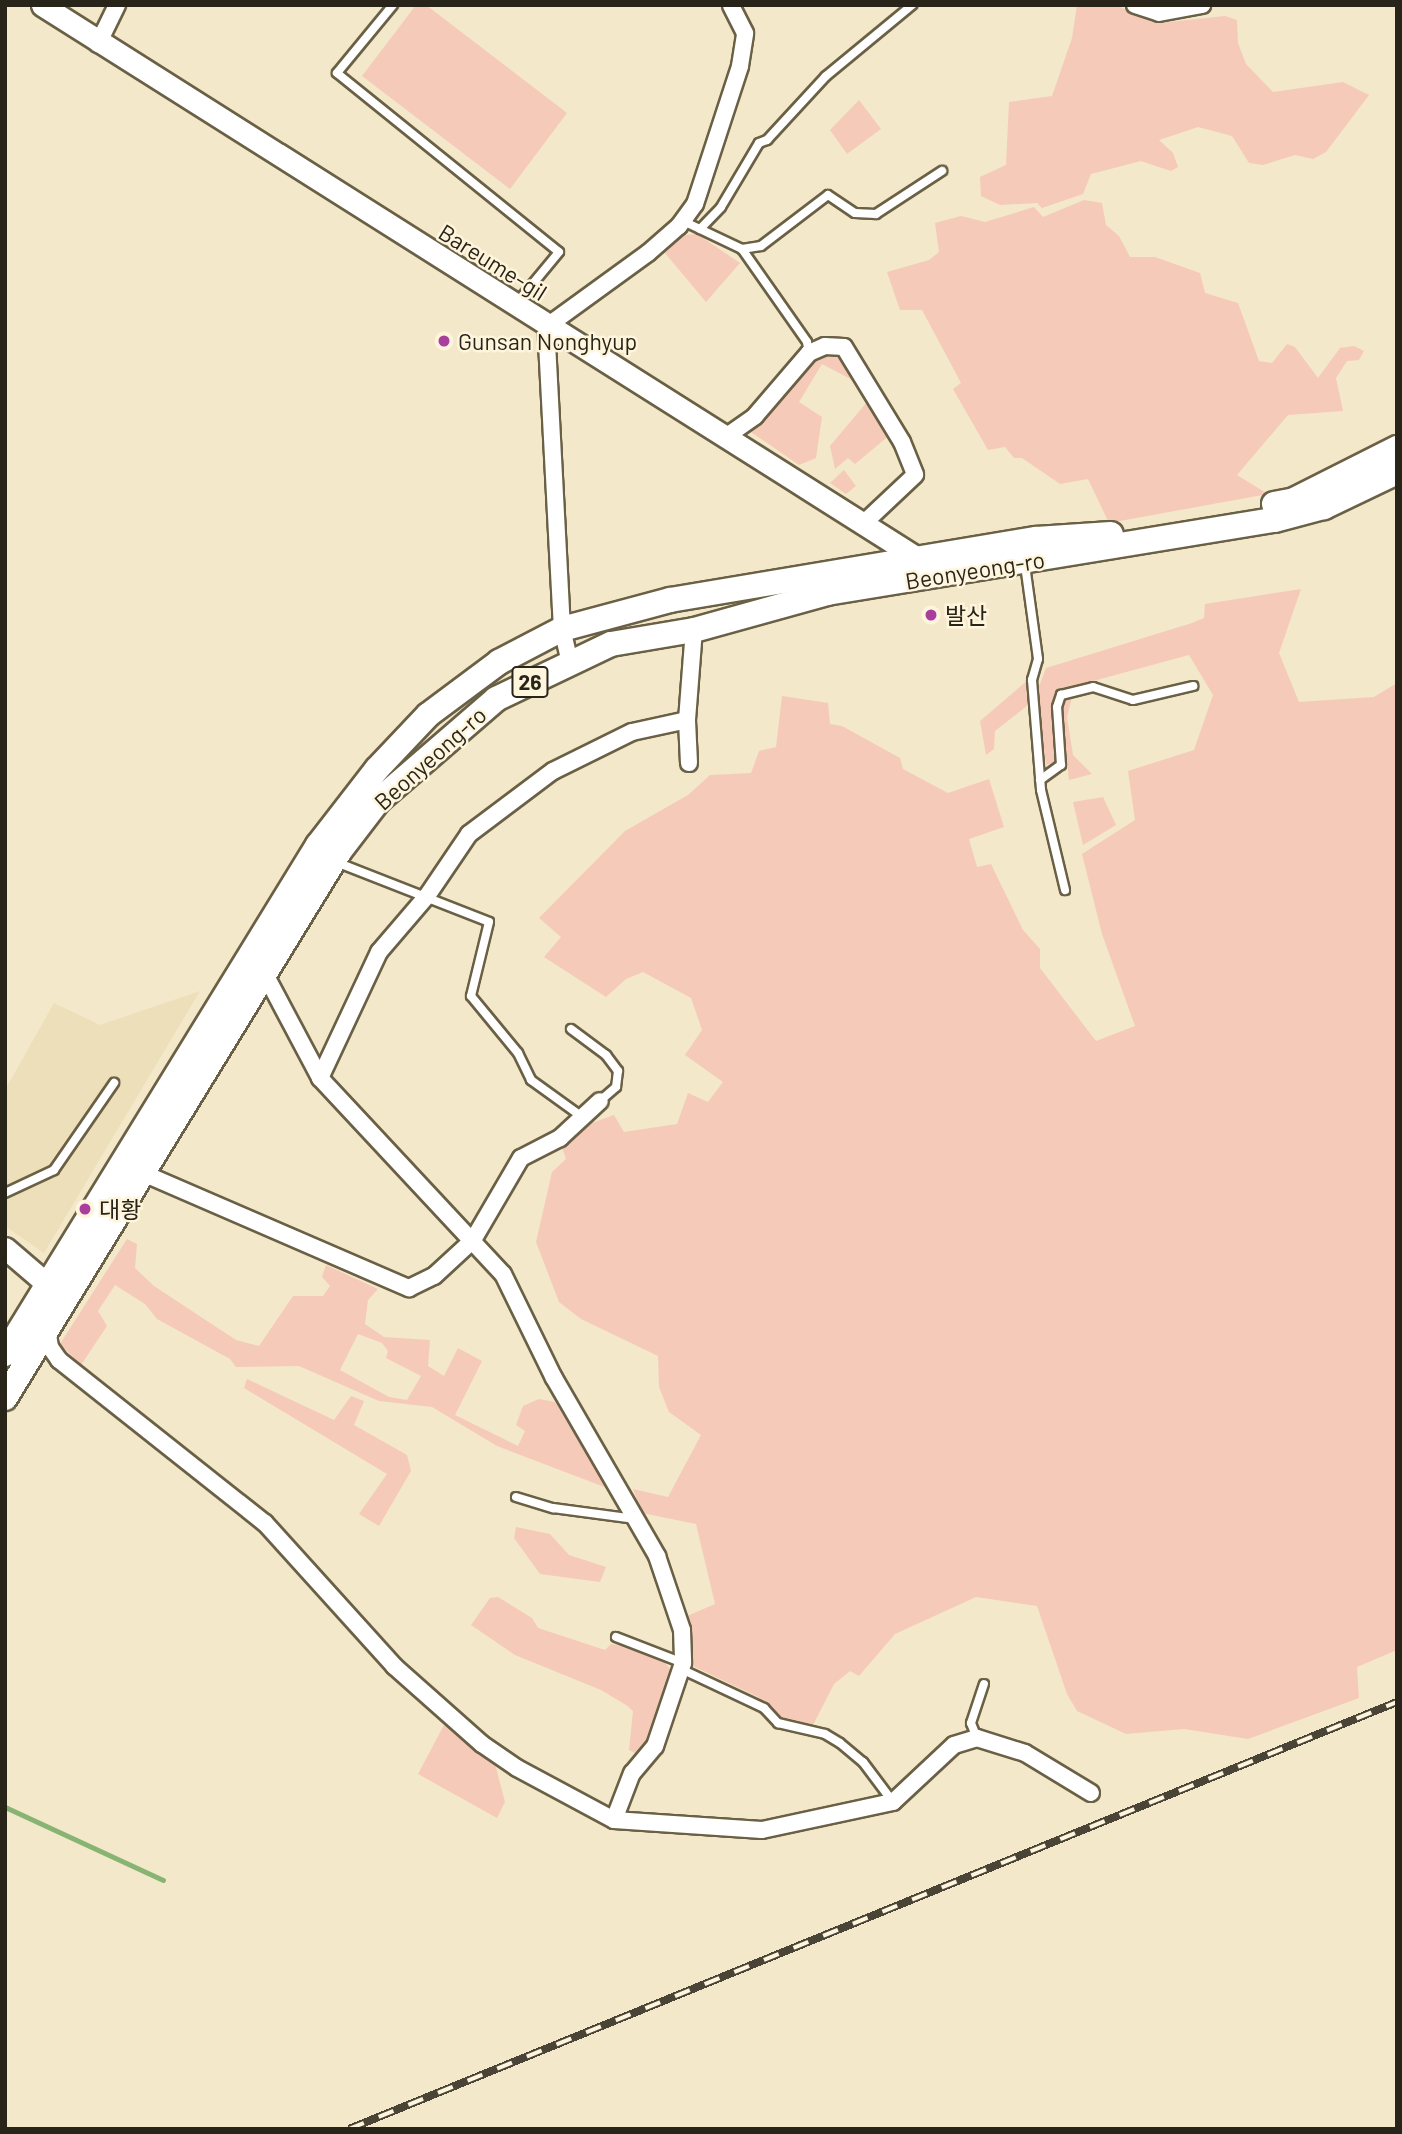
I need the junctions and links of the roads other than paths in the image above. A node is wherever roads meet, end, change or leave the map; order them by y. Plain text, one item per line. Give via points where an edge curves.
1 (42, 5) edge
2 (117, 5) edge
3 (393, 5) edge
4 (731, 5) edge
5 (912, 5) edge
6 (1135, 5) edge
7 (1202, 5) edge
8 (99, 44) junction
9 (942, 172) dead end
10 (683, 221) junction
11 (700, 229) junction
12 (742, 249) junction
13 (514, 306) junction
14 (546, 327) junction
15 (809, 354) junction
16 (724, 438) junction
17 (1397, 447) edge
18 (1397, 472) edge
19 (863, 524) junction
20 (919, 559) junction
21 (1025, 562) junction
22 (562, 629) junction
23 (694, 630) junction
24 (570, 663) junction
25 (1193, 686) dead end
26 (687, 720) junction
27 (689, 762) dead end
28 (1040, 779) junction
29 (333, 861) junction
30 (1065, 890) dead end
31 (427, 896) junction
32 (265, 974) junction
33 (571, 1029) dead end
34 (320, 1077) junction
35 (114, 1083) dead end
36 (600, 1101) joint
37 (581, 1115) junction
38 (145, 1174) junction
39 (5, 1193) edge
40 (473, 1240) junction
41 (5, 1248) edge
42 (47, 1284) junction
43 (47, 1329) junction
44 (5, 1354) edge
45 (5, 1398) edge
46 (516, 1497) dead end
47 (635, 1520) junction
48 (616, 1637) dead end
49 (682, 1666) junction
50 (984, 1684) dead end
51 (977, 1738) junction
52 (1091, 1793) dead end
53 (893, 1802) junction
54 (614, 1820) junction

1 - 8 street, Bareume-gil
2 - 8 street
3 - 13 lane via 337,74 559,252
4 - 10 street via 745,33 740,66 695,204
5 - 11 lane via 825,76 767,140 759,143 721,207
6 - 7 street via 1159,13
8 - 13 street, Bareume-gil
9 - 12 lane via 876,214 855,214 828,195 761,246
10 - 11 lane
10 - 14 street via 648,253
11 - 12 lane
12 - 15 lane via 807,342
13 - 14 street, Bareume-gil
14 - 16 street, Bareume-gil
14 - 22 street
15 - 16 street via 755,416
15 - 19 street via 825,346 844,347 902,442 915,475
16 - 19 street, Bareume-gil
17 - 20 main road, Beonyeong-ro / 26 via 1294,500 1106,535 1036,539
18 - 21 main road, Beonyeong-ro / 26 via 1324,507 1275,520
19 - 20 street, Bareume-gil
20 - 22 main road, Beonyeong-ro / 26 via 670,600
21 - 23 main road, Beonyeong-ro / 26 via 827,593
21 - 28 lane via 1038,659 1032,680
22 - 24 street
22 - 42 main road, Beonyeong-ro / 26 via 499,662 428,715 377,769 318,845
23 - 24 main road, Beonyeong-ro / 26 via 611,644
23 - 26 street
24 - 29 main road, Beonyeong-ro / 26 via 496,699 378,801
25 - 28 lane via 1133,700 1093,687 1061,695 1057,707 1061,765
26 - 27 street
26 - 31 street via 632,732 553,771 470,834
28 - 30 lane
29 - 31 lane
29 - 32 main road, Beonyeong-ro / 26
31 - 34 street via 379,952
31 - 37 lane via 489,922 471,996 518,1053 531,1080
32 - 34 street
32 - 38 main road, Beonyeong-ro / 26
33 - 36 lane via 606,1055 618,1071 616,1087
34 - 40 street
35 - 39 lane via 54,1170
36 - 37 street
37 - 40 street via 560,1138 521,1158
38 - 40 street via 409,1288 434,1276
38 - 43 main road, Beonyeong-ro / 26
40 - 47 street via 503,1274 554,1378
41 - 42 street
42 - 43 street
42 - 44 main road, Beonyeong-ro / 26
43 - 45 main road, Beonyeong-ro / 26
43 - 54 street via 50,1347 59,1360 265,1522 394,1665 482,1744
46 - 47 lane via 554,1508
47 - 49 street via 657,1556 674,1605 682,1630
48 - 49 lane
49 - 53 lane via 764,1709 778,1723 825,1734 840,1743 863,1762
49 - 54 street via 655,1746 632,1773
50 - 51 lane via 971,1723
51 - 52 street via 1025,1753
51 - 53 street via 954,1745
53 - 54 street via 762,1830

